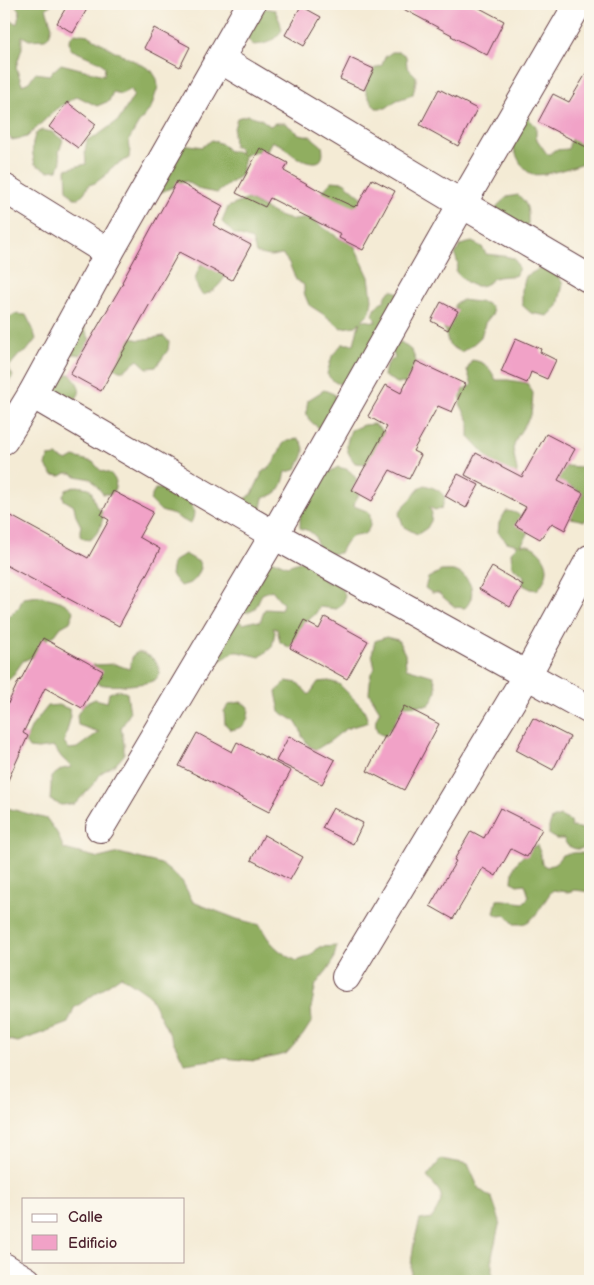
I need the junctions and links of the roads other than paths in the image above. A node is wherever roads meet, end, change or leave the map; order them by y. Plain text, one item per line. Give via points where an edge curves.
1 (251, 4) edge
2 (578, 4) edge
3 (220, 60) junction
4 (4, 188) edge
5 (462, 204) junction
6 (109, 253) junction
7 (590, 279) edge
8 (32, 394) junction
9 (4, 440) edge
10 (274, 535) junction
11 (590, 559) edge
12 (527, 675) junction
13 (590, 710) edge
14 (100, 828) dead end
15 (346, 978) dead end
16 (4, 1267) edge
17 (27, 1281) edge

1 - 3 street
2 - 5 street
3 - 5 street
3 - 6 street
4 - 6 street
5 - 7 street
5 - 10 street
6 - 8 street
8 - 9 street
8 - 10 street
10 - 12 street
10 - 14 street
11 - 12 street
12 - 13 street
12 - 15 street
16 - 17 street

